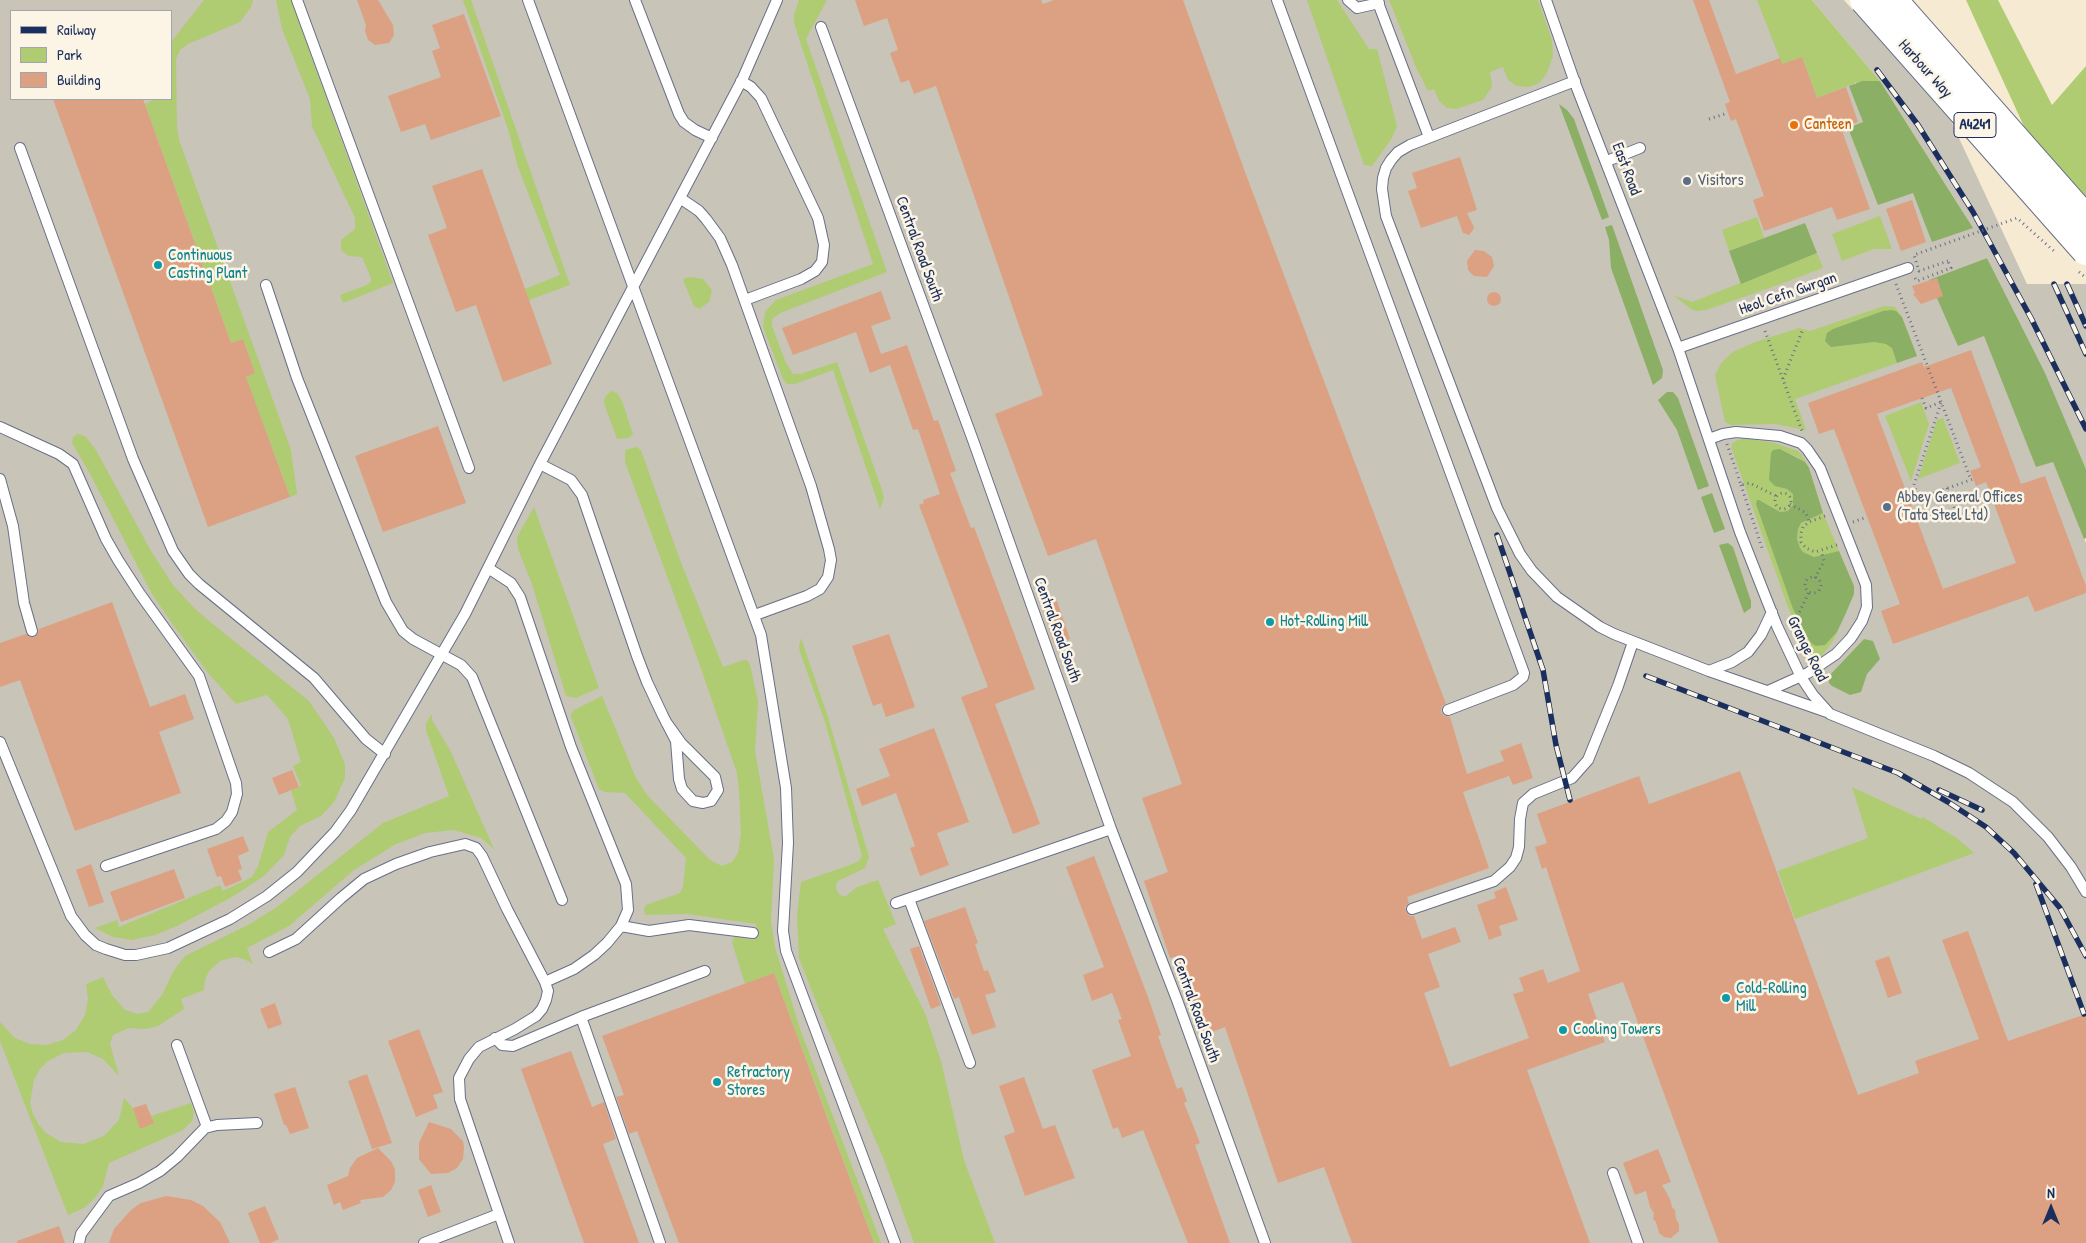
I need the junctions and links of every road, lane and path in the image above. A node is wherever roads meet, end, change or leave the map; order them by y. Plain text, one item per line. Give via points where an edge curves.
1 (297, 0) edge
2 (528, 0) edge
3 (635, 0) edge
4 (777, 0) edge
5 (1277, 0) edge
6 (1348, 0) edge
7 (1546, 0) edge
8 (1864, 0) edge
9 (1893, 0) edge
10 (1378, 2) edge
11 (821, 27) dead end
12 (1575, 81) junction
13 (741, 82) junction
14 (1728, 113) dead end
15 (1709, 119) dead end
16 (1429, 137) junction
17 (712, 138) junction
18 (20, 148) dead end
19 (1640, 148) dead end
20 (1607, 161) junction
21 (680, 198) junction
22 (2086, 219) edge
23 (2058, 254) dead end
24 (2079, 259) edge
25 (1908, 268) joint
26 (1892, 274) junction
27 (2086, 278) edge
28 (266, 285) dead end
29 (633, 287) junction
30 (745, 300) junction
31 (1761, 320) junction
32 (1803, 329) dead end
33 (1678, 348) junction
34 (1783, 379) junction
35 (1922, 398) dead end
36 (1941, 402) junction
37 (0, 426) edge
38 (1723, 434) junction
39 (1709, 439) junction
40 (1801, 443) junction
41 (540, 464) junction
42 (469, 468) dead end
43 (0, 479) edge
44 (1947, 488) junction
45 (1776, 496) junction
46 (1919, 499) junction
47 (1910, 502) dead end
48 (1790, 504) junction
49 (1956, 512) dead end
50 (1825, 516) dead end
51 (1867, 517) dead end
52 (1809, 522) junction
53 (1853, 522) dead end
54 (1837, 545) dead end
55 (1821, 551) junction
56 (488, 568) junction
57 (1816, 578) junction
58 (1809, 592) junction
59 (1772, 612) junction
60 (755, 615) junction
61 (1787, 621) dead end
62 (32, 631) dead end
63 (1633, 642) junction
64 (442, 655) junction
65 (1709, 671) junction
66 (1801, 677) junction
67 (1768, 691) junction
68 (1448, 710) dead end
69 (1830, 714) junction
70 (666, 722) junction
71 (0, 742) edge
72 (385, 754) junction
73 (1111, 828) junction
74 (106, 866) dead end
75 (2086, 892) edge
76 (908, 898) junction
77 (562, 900) dead end
78 (896, 903) dead end
79 (1412, 909) dead end
80 (621, 926) junction
81 (752, 933) dead end
82 (269, 952) dead end
83 (705, 970) dead end
84 (545, 982) junction
85 (581, 1017) junction
86 (495, 1038) junction
87 (177, 1045) dead end
88 (970, 1063) dead end
89 (257, 1123) dead end
90 (207, 1127) junction
91 (1613, 1173) dead end
92 (499, 1214) junction
93 (79, 1243) edge
94 (424, 1243) edge
95 (509, 1243) edge
96 (660, 1243) edge
97 (895, 1243) edge
98 (1265, 1243) edge
99 (1638, 1243) edge

1 - 42 lane
2 - 29 lane
3 - 17 lane via 679,114 695,130
4 - 13 lane
5 - 68 lane via 1524,673 1513,686
6 - 10 lane via 1357,8
7 - 12 lane, East Road
8 - 24 main road, Harbour Way / A4241, bridge
9 - 22 main road, Harbour Way / A4241, bridge
10 - 16 lane
11 - 73 lane, Central Road South
12 - 16 lane
12 - 20 lane, East Road
13 - 17 lane
13 - 30 lane via 762,98 818,218 824,245 822,262 815,271
14 - 15 path
16 - 63 lane via 1398,152 1391,160 1383,178 1383,204 1497,508 1520,554 1544,585 1585,618
17 - 21 lane
18 - 72 lane via 133,459 173,552 199,584 314,678 366,739
19 - 20 lane
20 - 33 lane, East Road
21 - 29 lane
21 - 30 lane via 699,211 720,238
23 - 25 path, bridge via 2017,218 1914,255 1919,271 1948,261 1951,268 1916,281 1911,266
24 - 27 path, bridge
25 - 26 lane, Heol Cefn Gwrgan
26 - 31 lane, Heol Cefn Gwrgan
26 - 36 path
28 - 64 lane via 297,378 386,602 403,631
29 - 41 lane
29 - 60 lane
30 - 60 lane via 822,518 830,560 828,577 820,589
31 - 33 lane, Heol Cefn Gwrgan
31 - 34 path
32 - 34 path
33 - 39 lane, Grange Road
34 - 40 path via 1802,432
35 - 36 path via 1926,408
36 - 44 path via 1972,479
36 - 46 path via 1914,485
37 - 74 lane via 73,464 118,560 200,676 236,783 232,812 216,829
38 - 39 lane
38 - 40 lane via 1780,436
38 - 45 path via 1741,485 1750,483
39 - 59 lane, Grange Road via 1740,532
40 - 66 lane via 1820,468 1863,573 1868,596 1862,621 1851,638 1829,660
41 - 56 lane
41 - 70 lane via 578,486 637,656
43 - 62 lane via 13,526 24,603
44 - 46 path
44 - 49 path
45 - 48 path via 1786,493 1791,499
45 - 48 path via 1779,508 1787,508
46 - 47 path
48 - 52 path via 1806,513
50 - 52 path
51 - 53 path
52 - 55 path via 1800,533 1801,542 1810,551
54 - 55 path
55 - 57 path via 1824,561
56 - 64 lane
56 - 80 lane via 511,584 520,597 569,741 626,884 628,910
57 - 58 path via 1806,581 1804,586
57 - 58 path via 1821,586 1816,592
58 - 61 path via 1799,613
59 - 65 lane via 1748,652
59 - 66 lane, Grange Road
60 - 97 lane via 764,647 786,788 788,843 783,931 786,951
63 - 65 lane
63 - 79 lane via 1588,760 1572,778 1533,794 1523,803 1519,847 1510,867 1494,881
64 - 72 lane
64 - 77 lane via 465,668 476,684
65 - 67 lane
66 - 67 lane
66 - 69 lane, Grange Road
67 - 69 lane
69 - 75 lane, Grange Road via 1934,756 2001,794 2048,836
70 - 70 lane via 677,746 682,789 693,801 711,801 718,790 714,777 680,743
71 - 72 lane via 77,926 101,947 136,955 161,950 211,929 282,884 343,822
73 - 76 lane
73 - 98 lane, Central Road South
76 - 78 lane
76 - 88 lane
80 - 81 lane via 649,931 694,925
80 - 84 lane via 594,955 574,969
82 - 84 lane via 296,939 364,879 430,852 465,844 476,848 482,856
83 - 85 lane
84 - 86 lane via 547,995 539,1013
85 - 86 lane via 513,1046 502,1045
85 - 96 lane
86 - 92 lane via 479,1047 469,1059 459,1085 462,1108
87 - 90 lane
89 - 90 lane
90 - 93 lane via 160,1171 109,1196 81,1234
91 - 99 lane
92 - 94 lane
92 - 95 lane

